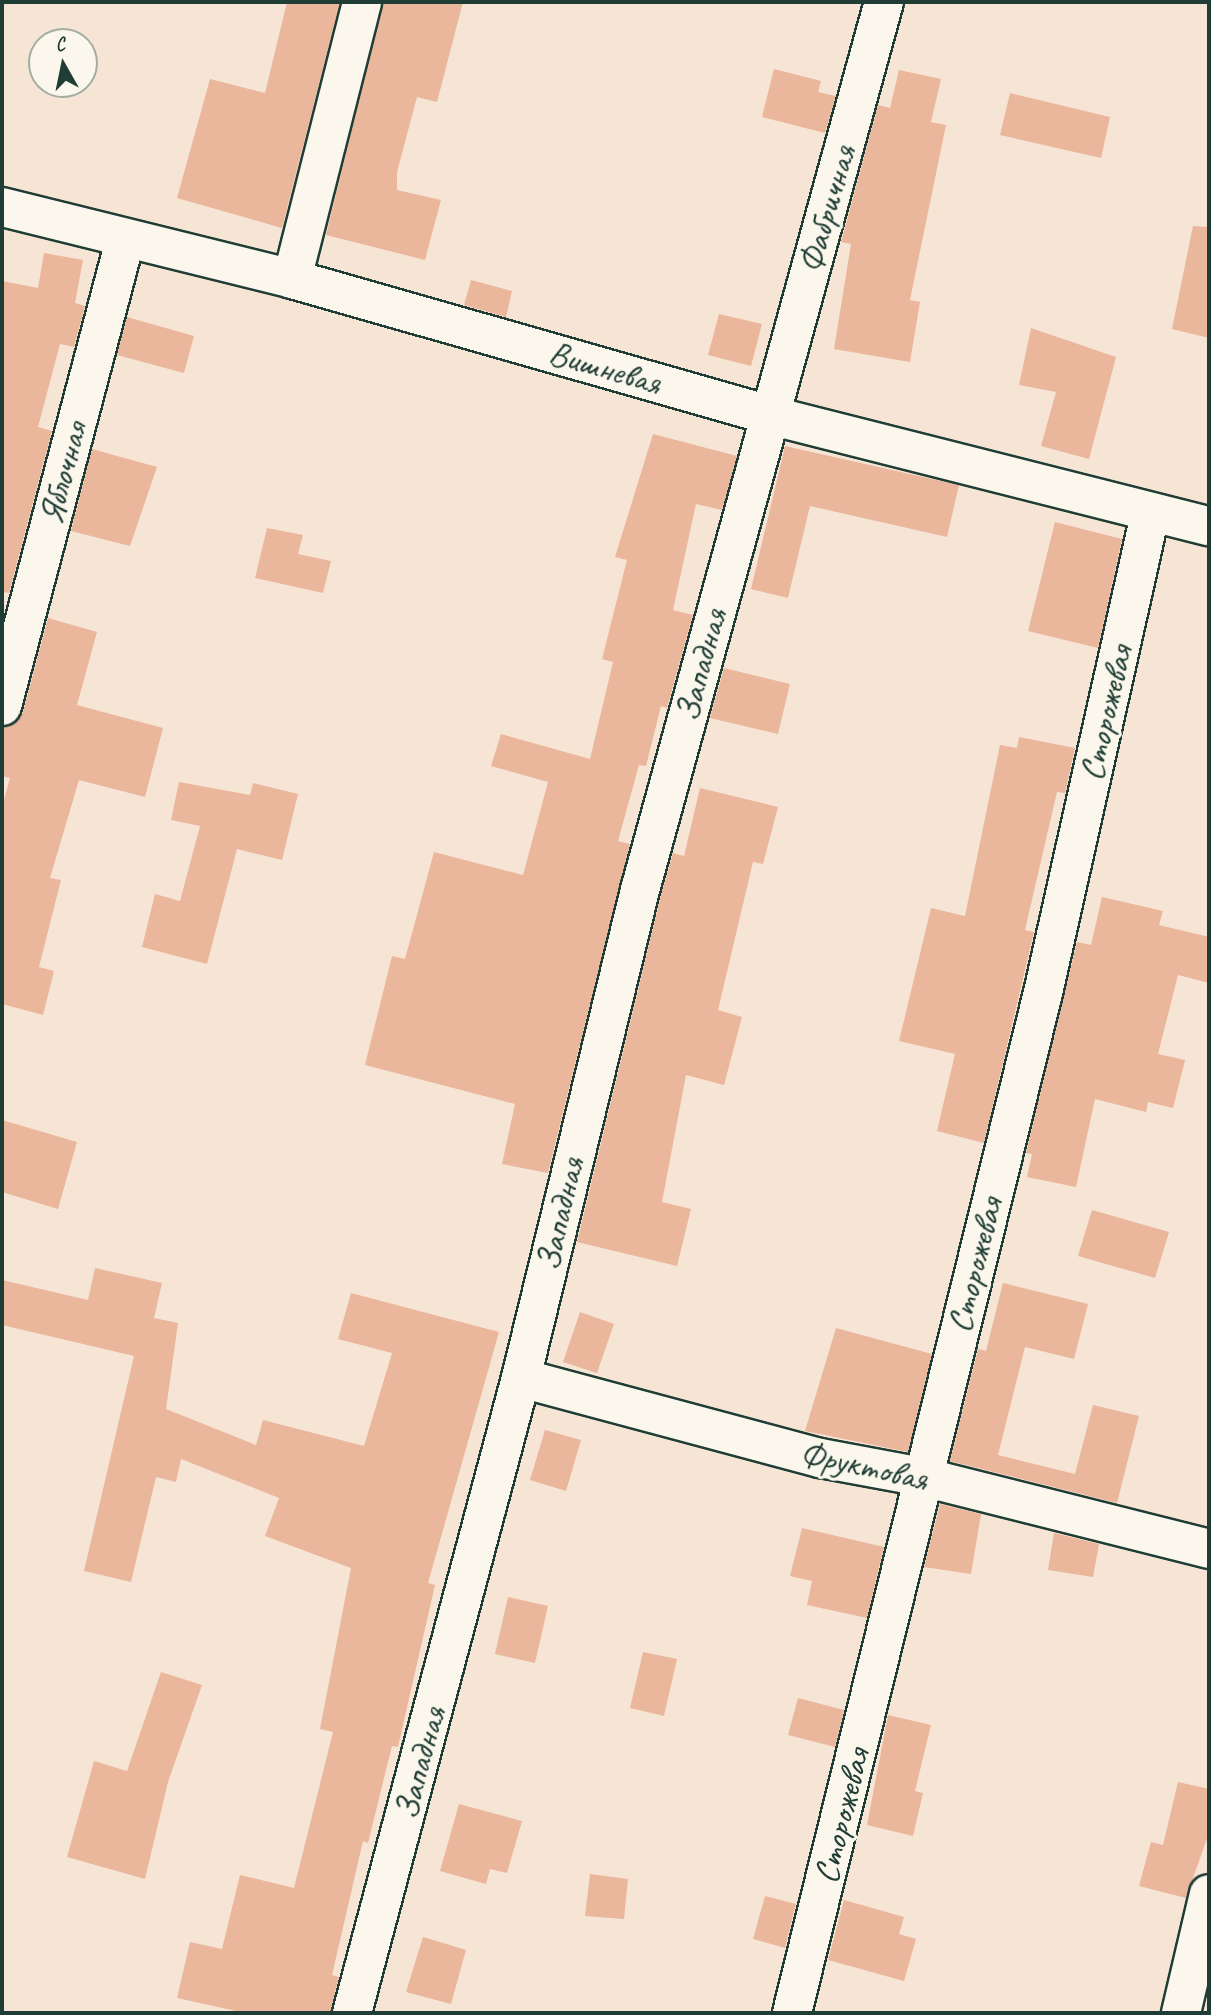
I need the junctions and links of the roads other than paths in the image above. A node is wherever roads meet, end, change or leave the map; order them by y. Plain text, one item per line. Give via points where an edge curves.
1 (362, 2) edge
2 (884, 2) edge
3 (2, 207) edge
4 (125, 239) junction
5 (292, 279) junction
6 (769, 415) junction
7 (1150, 514) junction
8 (1209, 526) edge
9 (2, 706) edge
10 (521, 1378) junction
11 (923, 1477) junction
12 (1209, 1549) edge
13 (1209, 1894) edge
14 (352, 2013) edge
15 (792, 2013) edge
16 (1181, 2013) edge

1 - 5 street
2 - 6 street, Фабричная
3 - 4 street, Вишневая
4 - 5 street, Вишневая
4 - 9 street, Яблочная
5 - 6 street, Вишневая
6 - 7 street, Вишневая
6 - 10 street, Западная via 637,903
7 - 8 street, Вишневая
7 - 11 street, Сторожевая via 1046,980
10 - 11 street, Фруктовая via 807,1455
10 - 14 street, Западная
11 - 12 street, Фруктовая
11 - 15 street, Сторожевая
13 - 16 street

